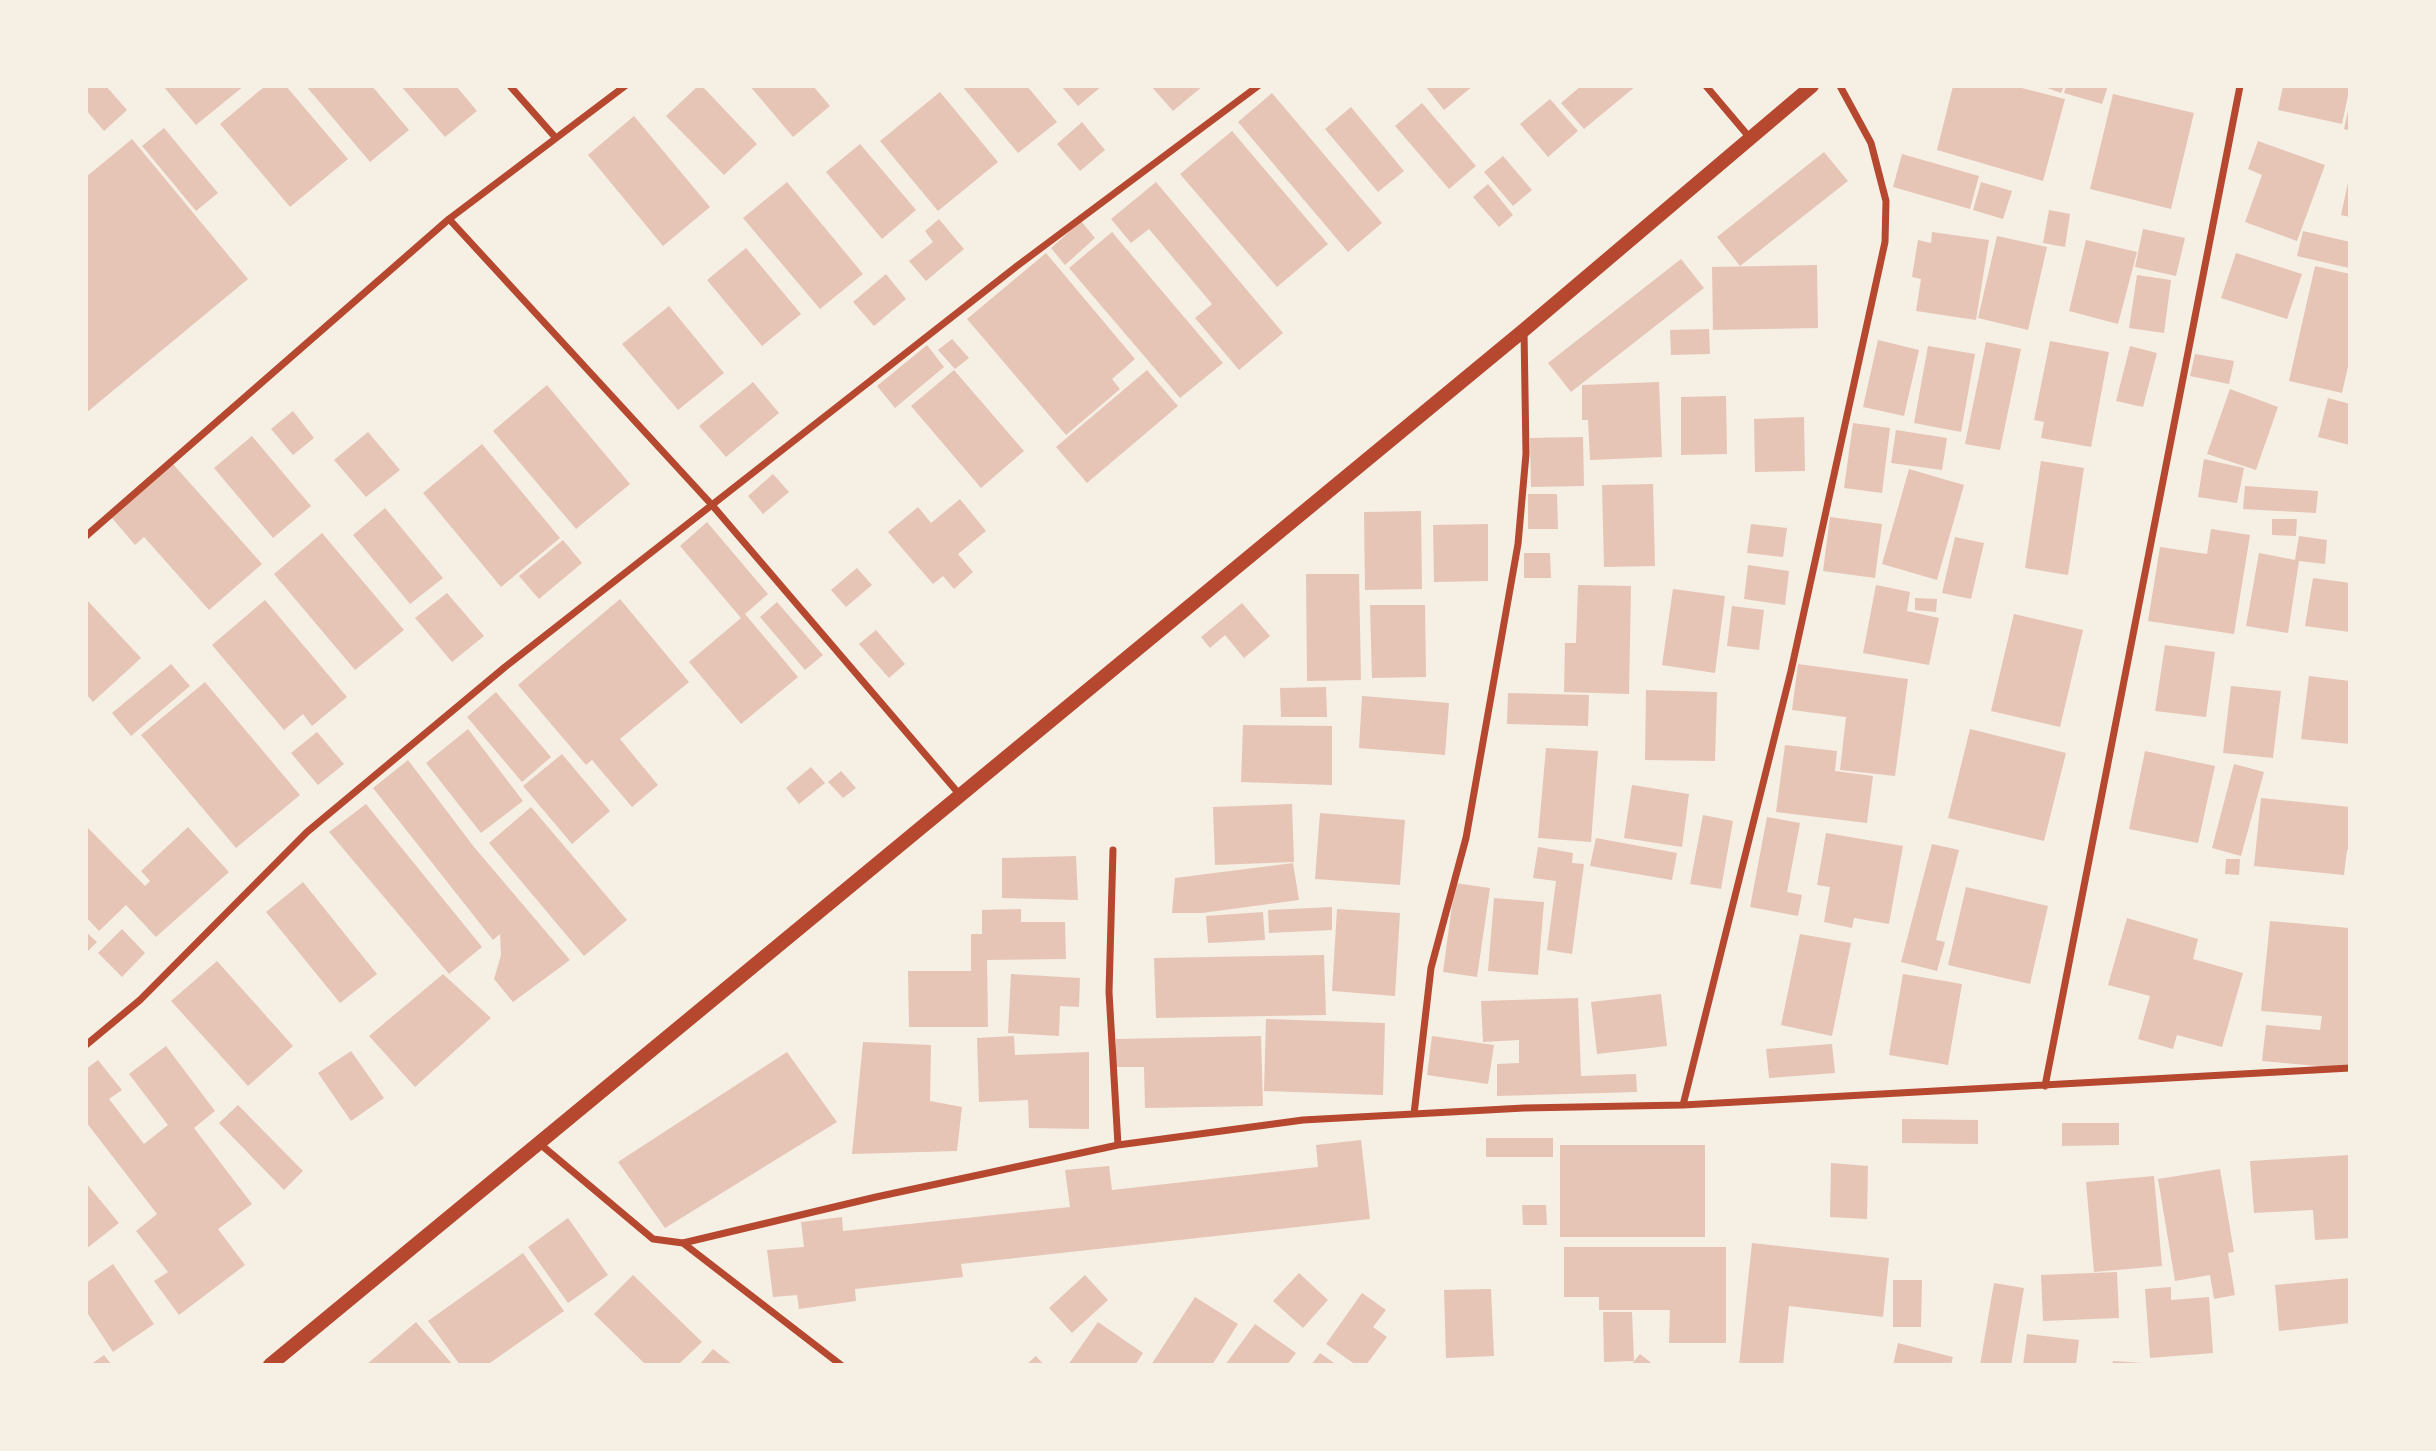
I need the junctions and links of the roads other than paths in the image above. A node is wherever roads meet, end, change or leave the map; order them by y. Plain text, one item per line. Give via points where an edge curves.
1 (510, 86) edge
2 (625, 86) edge
3 (1258, 86) edge
4 (1706, 86) edge
5 (1812, 86) edge
6 (1840, 86) edge
7 (2240, 86) edge
8 (555, 138) junction
9 (1750, 139) junction
10 (449, 219) junction
11 (1524, 330) junction
12 (712, 505) junction
13 (86, 537) edge
14 (960, 796) junction
15 (1113, 850) dead end
16 (86, 1045) edge
17 (2350, 1068) edge
18 (2045, 1086) junction
19 (1683, 1105) junction
20 (1414, 1114) junction
21 (540, 1144) junction
22 (1118, 1144) junction
23 (683, 1243) junction
24 (270, 1365) edge
25 (841, 1365) edge

1 - 8 street
2 - 8 street
3 - 12 street via 1017,266
4 - 9 street
5 - 9 main road
6 - 19 street via 1871,143 1886,201 1885,242 1791,670
7 - 18 street
8 - 10 street
9 - 11 main road
10 - 12 street
10 - 13 street
11 - 14 main road
11 - 20 street via 1526,454 1518,544 1466,838 1431,968
12 - 14 street
12 - 16 street via 505,667 307,832 140,1000
14 - 21 main road
15 - 22 street via 1109,992
17 - 18 street
18 - 19 street
19 - 20 street
20 - 22 street via 1303,1120
21 - 23 street via 653,1239
21 - 24 main road
22 - 23 street
23 - 25 street

